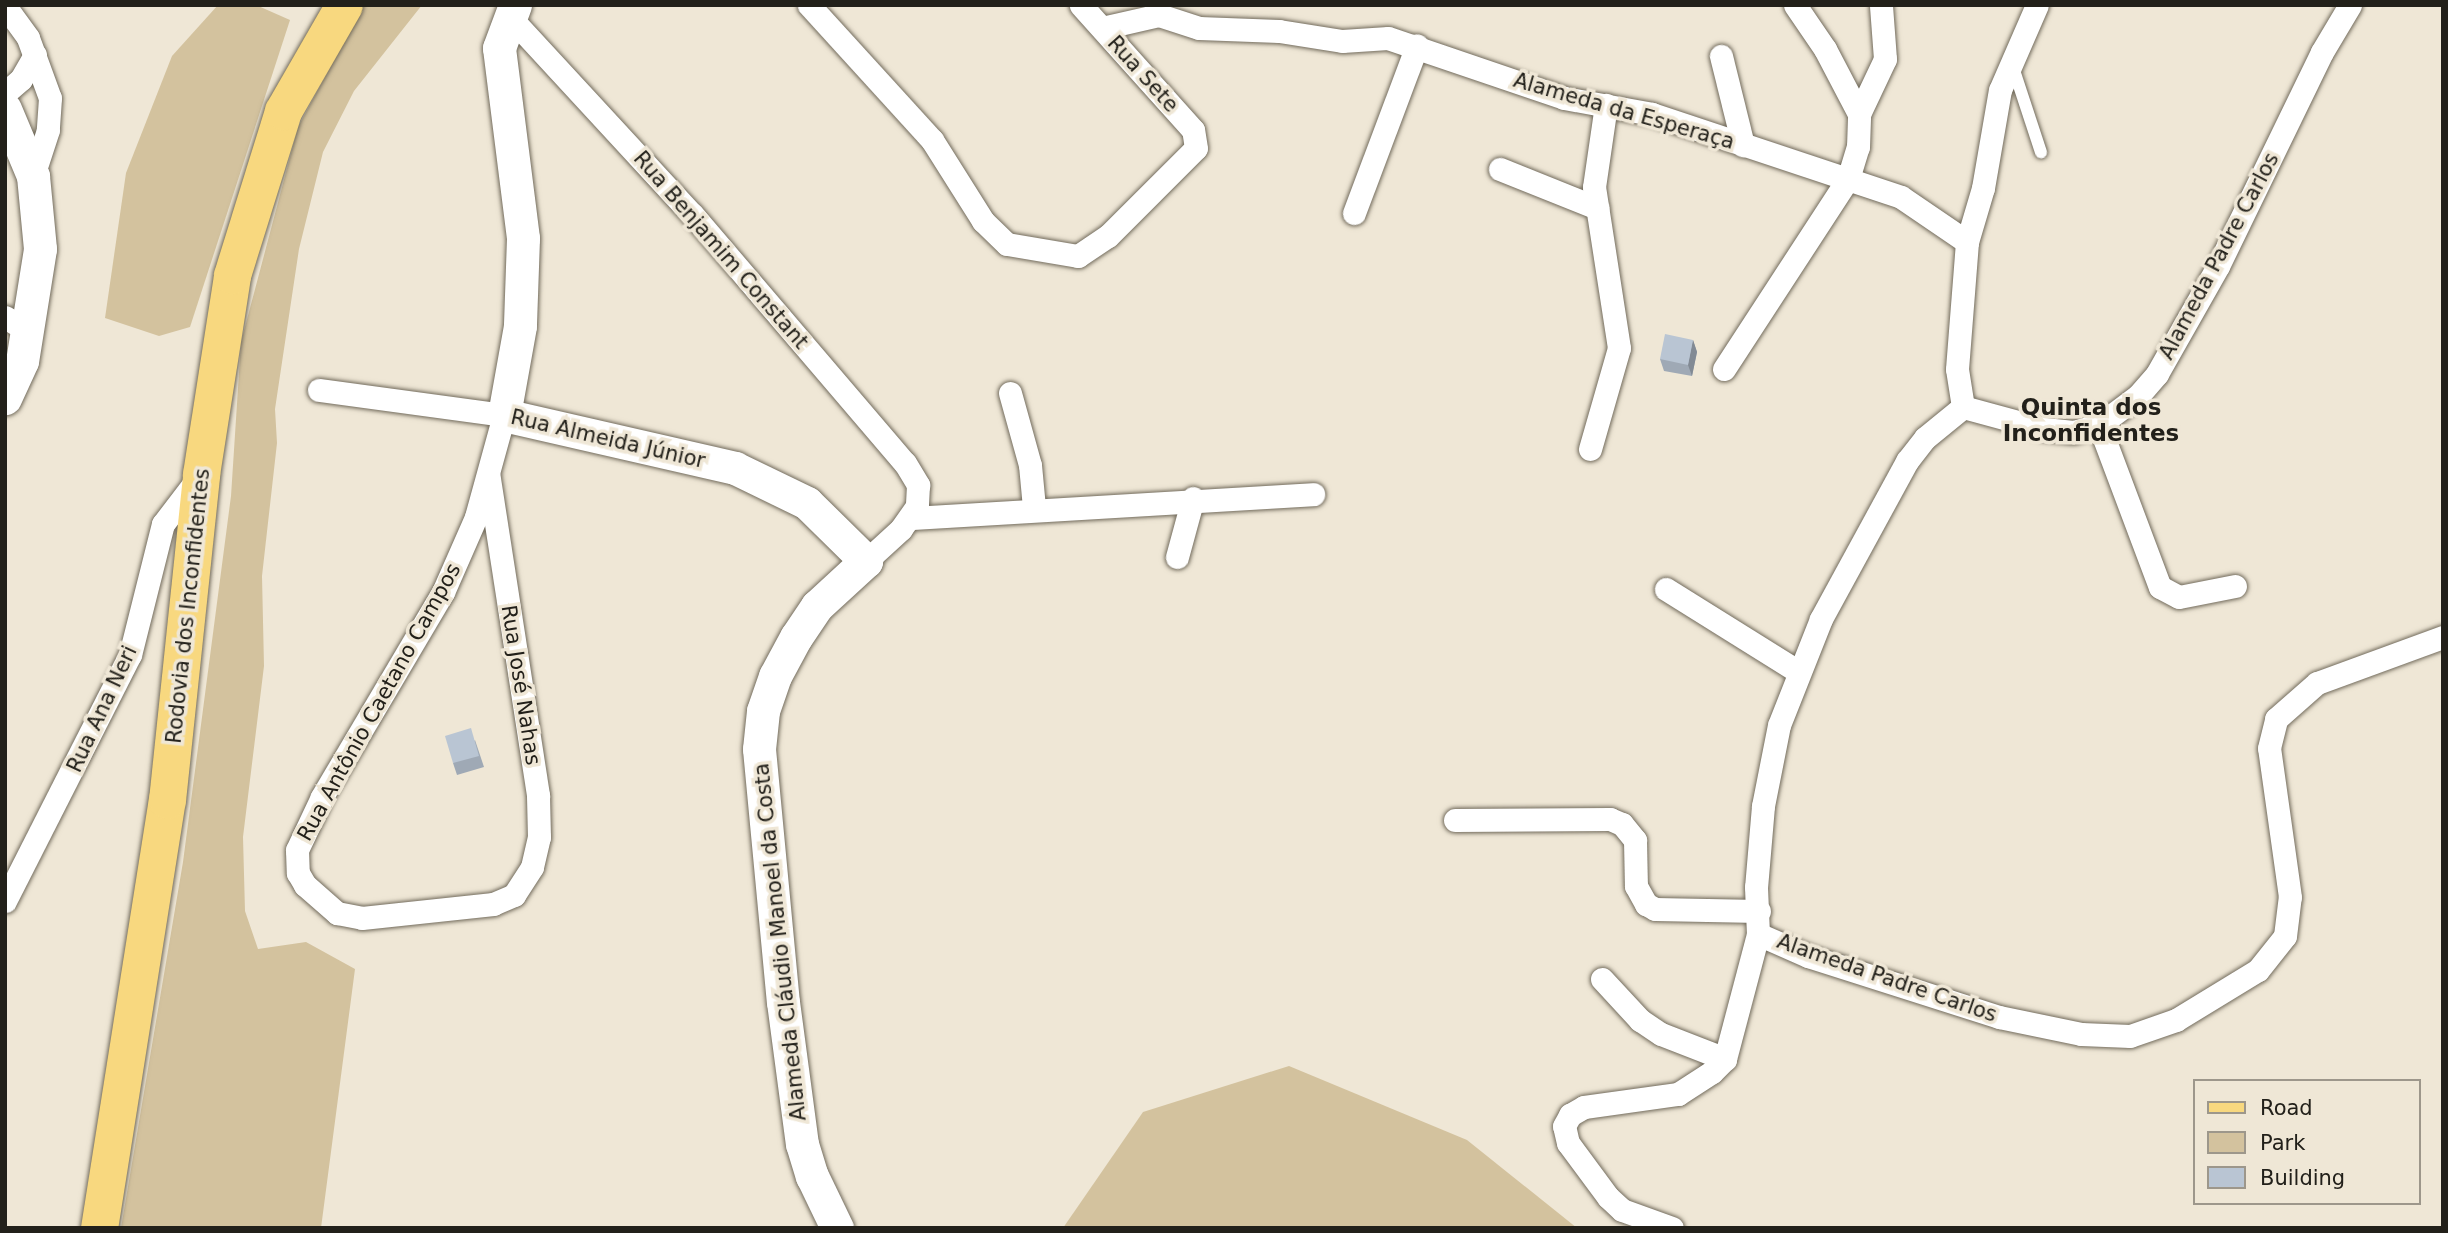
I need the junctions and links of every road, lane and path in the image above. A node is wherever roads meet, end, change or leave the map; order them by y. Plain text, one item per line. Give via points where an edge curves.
1 (344, 5) edge
2 (809, 5) edge
3 (1081, 5) edge
4 (1795, 5) edge
5 (2037, 5) edge
6 (2350, 5) edge
7 (5, 6) edge
8 (1881, 6) edge
9 (512, 10) edge
10 (1102, 28) junction
11 (1417, 45) junction
12 (36, 55) junction
13 (1721, 56) dead end
14 (2011, 61) junction
15 (5, 93) edge
16 (1606, 105) junction
17 (5, 109) edge
18 (1859, 114) junction
19 (1743, 145) junction
20 (2041, 152) dead end
21 (1500, 169) dead end
22 (33, 176) junction
23 (1848, 179) junction
24 (1597, 208) junction
25 (1354, 213) dead end
26 (1967, 242) junction
27 (16, 324) edge
28 (1724, 369) dead end
29 (319, 390) dead end
30 (1010, 393) dead end
31 (5, 398) edge
32 (1963, 407) junction
33 (504, 415) junction
34 (2099, 425) junction
35 (1590, 449) dead end
36 (201, 474) junction
37 (489, 478) junction
38 (1313, 494) dead end
39 (919, 495) joint
40 (1193, 498) junction
41 (1034, 507) junction
42 (911, 518) junction
43 (1177, 557) dead end
44 (866, 561) junction
45 (2235, 586) dead end
46 (1666, 589) dead end
47 (2443, 637) edge
48 (1797, 671) junction
49 (1455, 820) dead end
50 (520, 890) joint
51 (5, 901) edge
52 (1759, 923) junction
53 (1602, 979) dead end
54 (1725, 1059) junction
55 (99, 1228) edge
56 (837, 1228) edge
57 (1672, 1228) edge

1 - 36 main road, Rodovia dos Inconfidentes via 283,111 232,275
2 - 10 street, Rua Sete via 932,140 983,221 1007,244 1078,256 1108,236 1196,148 1194,130
3 - 10 street, Rua Sete
4 - 18 street via 1825,49
5 - 14 street
6 - 34 street, Alameda Padre Carlos via 2322,52 2218,266 2157,374 2123,410
7 - 12 street
8 - 18 street via 1885,59
9 - 33 street, Rua Antônio Caetano Campos via 499,64 520,208 523,276 520,326
9 - 39 street, Rua Benjamim Constant via 876,428 913,475
10 - 11 street, Alameda da Esperaça via 1159,15 1199,28 1279,31 1342,41 1388,38
11 - 16 street, Alameda da Esperaça via 1564,98
11 - 25 street
12 - 15 street via 21,79
12 - 22 street via 45,78 50,116
13 - 19 street
14 - 20 lane
14 - 26 street via 2000,90 1983,188
16 - 19 street, Alameda da Esperaça via 1652,114
16 - 24 street via 1597,151
17 - 22 street
18 - 23 street via 1857,147
19 - 23 street, Alameda da Esperaça
21 - 24 street
22 - 27 street via 40,248
23 - 26 street, Alameda da Esperaça via 1901,197
23 - 28 street
24 - 35 street via 1619,348
26 - 32 street via 1957,369
27 - 31 street via 22,361
29 - 33 street, Rua Almeida Júnior
30 - 41 street via 1030,465
32 - 34 street, Alameda Padre Carlos via 2056,431
32 - 48 street, Alameda Padre Carlos via 1925,438 1907,461 1854,551
33 - 37 street, Rua Antônio Caetano Campos
33 - 44 street, Rua Almeida Júnior via 735,468 807,503
34 - 45 street via 2160,587 2179,597
36 - 51 street, Rua Ana Neri via 163,524 130,655
36 - 55 main road, Rodovia dos Inconfidentes via 167,800
37 - 50 street, Rua José Nahas via 538,794 536,853
37 - 50 street, Rua Antônio Caetano Campos via 438,602 322,797 302,836 296,861 317,899 349,917 494,904
38 - 40 street
39 - 42 street, Alameda Cláudio Manoel da Costa
40 - 41 street
40 - 43 street
41 - 42 street
42 - 44 street, Alameda Cláudio Manoel da Costa
44 - 56 street, Alameda Cláudio Manoel da Costa via 817,606 796,637 763,711 759,749 783,1002 802,1144
46 - 48 street
47 - 52 street, Alameda Padre Carlos via 2317,683 2292,700 2276,719 2269,748 2290,897 2285,936 2258,970 2176,1020 2130,1036 2081,1034 1999,1017 1808,956
48 - 52 street, Alameda Padre Carlos via 1779,726 1763,806
49 - 52 street via 1610,819 1622,824 1635,840 1636,886 1646,904
52 - 54 street
53 - 54 street via 1640,1020 1661,1034
54 - 57 street via 1678,1094 1584,1107 1570,1115 1564,1126 1573,1152 1608,1197 1622,1210

